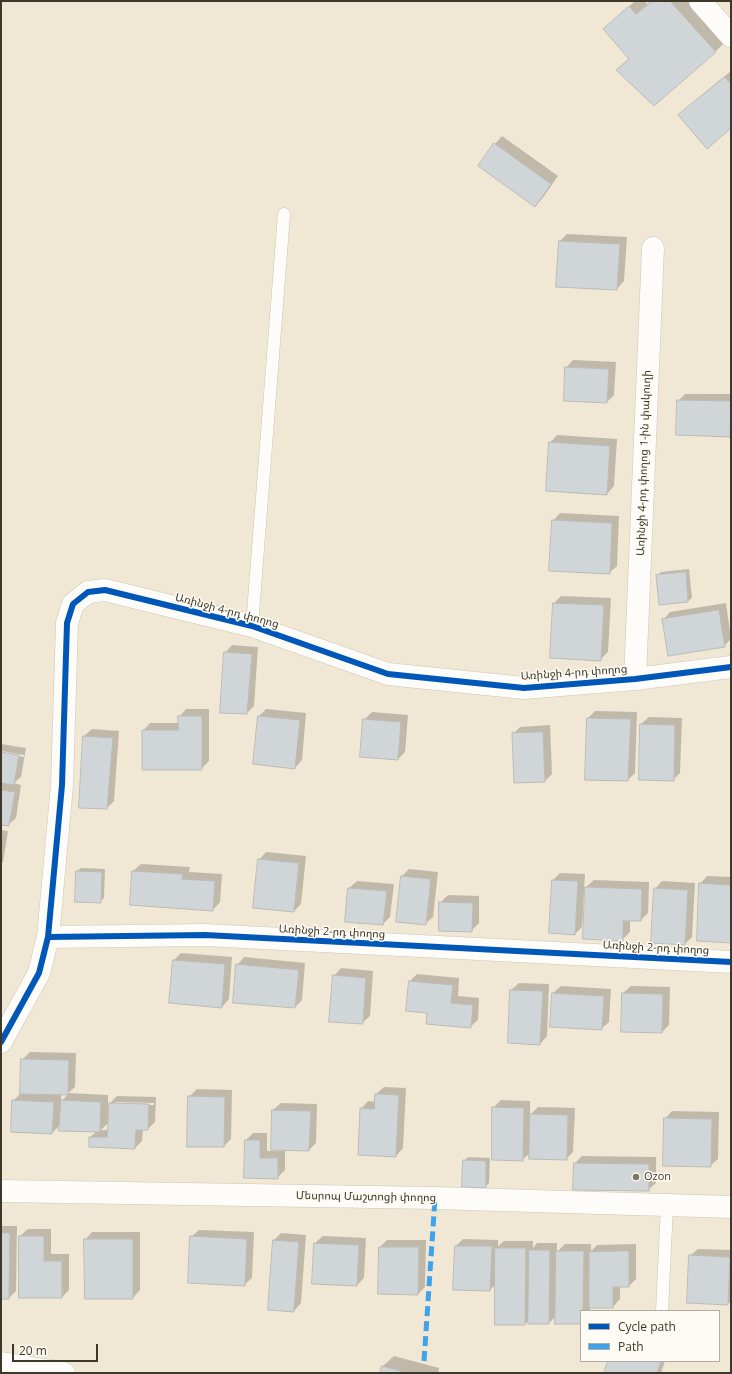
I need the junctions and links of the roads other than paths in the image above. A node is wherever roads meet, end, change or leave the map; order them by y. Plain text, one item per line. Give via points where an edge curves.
1 (700, 1) edge
2 (731, 36) edge
3 (284, 214) dead end
4 (653, 248) dead end
5 (252, 626) junction
6 (731, 667) edge
7 (635, 679) junction
8 (48, 937) junction
9 (731, 962) edge
10 (1, 1042) edge
11 (1, 1191) edge
12 (667, 1206) junction
13 (731, 1207) edge
14 (662, 1310) edge
15 (1, 1363) edge
16 (64, 1373) edge

1 - 2 street
3 - 5 lane
4 - 7 street, Առինջի 4-րդ փողոց 1-ին փակուղի
5 - 7 street, Առինջի 4-րդ փողոց via 388,674 524,688
5 - 8 street, Առինջի 4-րդ փողոց via 105,590 88,592 72,604 67,623 62,785
6 - 7 street, Առինջի 4-րդ փողոց
8 - 9 street, Առինջի 2-րդ փողոց via 205,935
8 - 10 street via 39,973
11 - 12 street, Մեսրոպ Մաշտոցի փողոց via 436,1198
12 - 13 street, Մեսրոպ Մաշտոցի փողոց
12 - 14 lane
15 - 16 street

